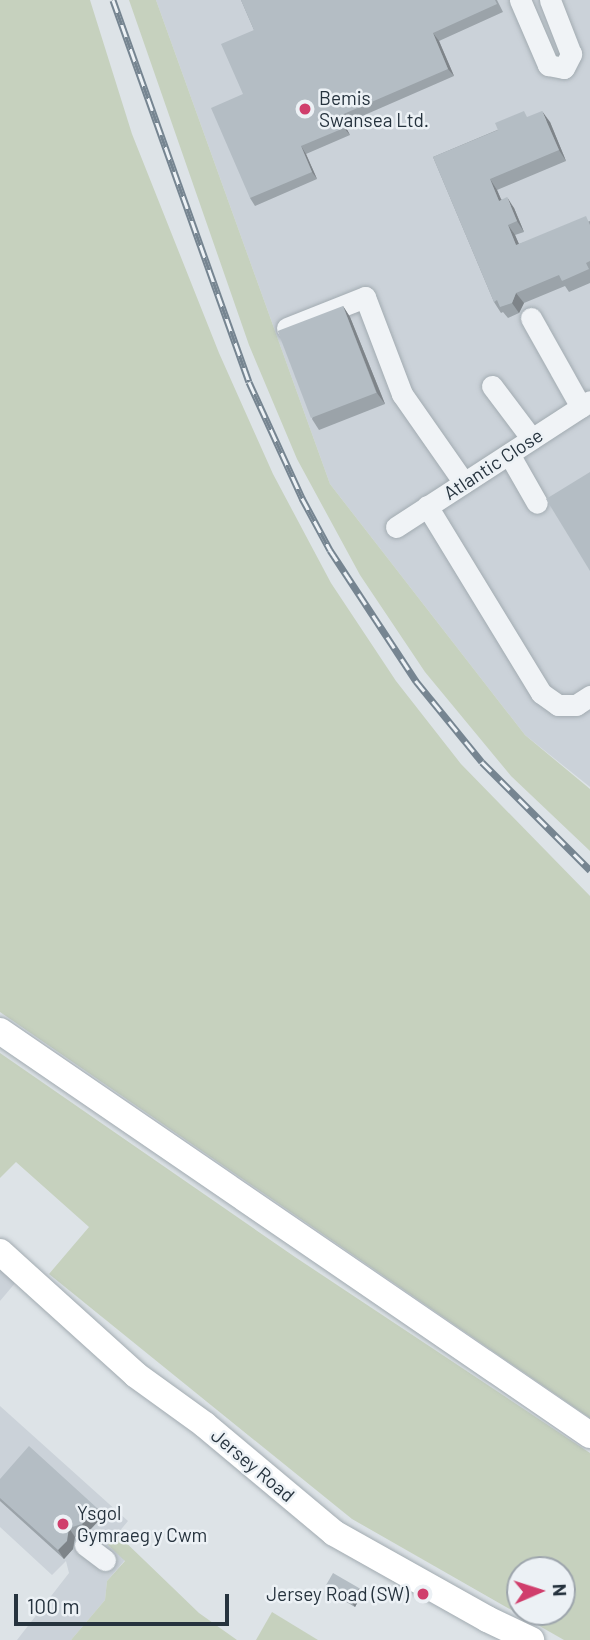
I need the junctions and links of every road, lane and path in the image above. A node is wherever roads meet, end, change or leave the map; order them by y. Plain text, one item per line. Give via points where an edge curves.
1 (520, 0) edge
2 (550, 0) edge
3 (531, 318) dead end
4 (287, 328) edge
5 (492, 386) dead end
6 (585, 404) edge
7 (532, 439) junction
8 (509, 454) junction
9 (464, 482) junction
10 (537, 503) dead end
11 (427, 506) junction
12 (396, 527) dead end
13 (585, 707) edge
14 (0, 1031) edge
15 (0, 1252) edge
16 (590, 1435) edge
17 (85, 1545) dead end
18 (105, 1560) dead end
19 (531, 1640) edge

1 - 2 street via 548,65 564,68 571,54
3 - 6 street
4 - 9 street via 365,297 402,394
5 - 7 street
6 - 7 street, Atlantic Close
7 - 8 street, Atlantic Close
8 - 9 street, Atlantic Close
8 - 10 street
9 - 11 street, Atlantic Close
11 - 12 street, Atlantic Close
11 - 13 street via 541,693 558,705
14 - 16 main road
15 - 19 main road, Jersey Road via 136,1375 205,1425 334,1533
17 - 18 street

